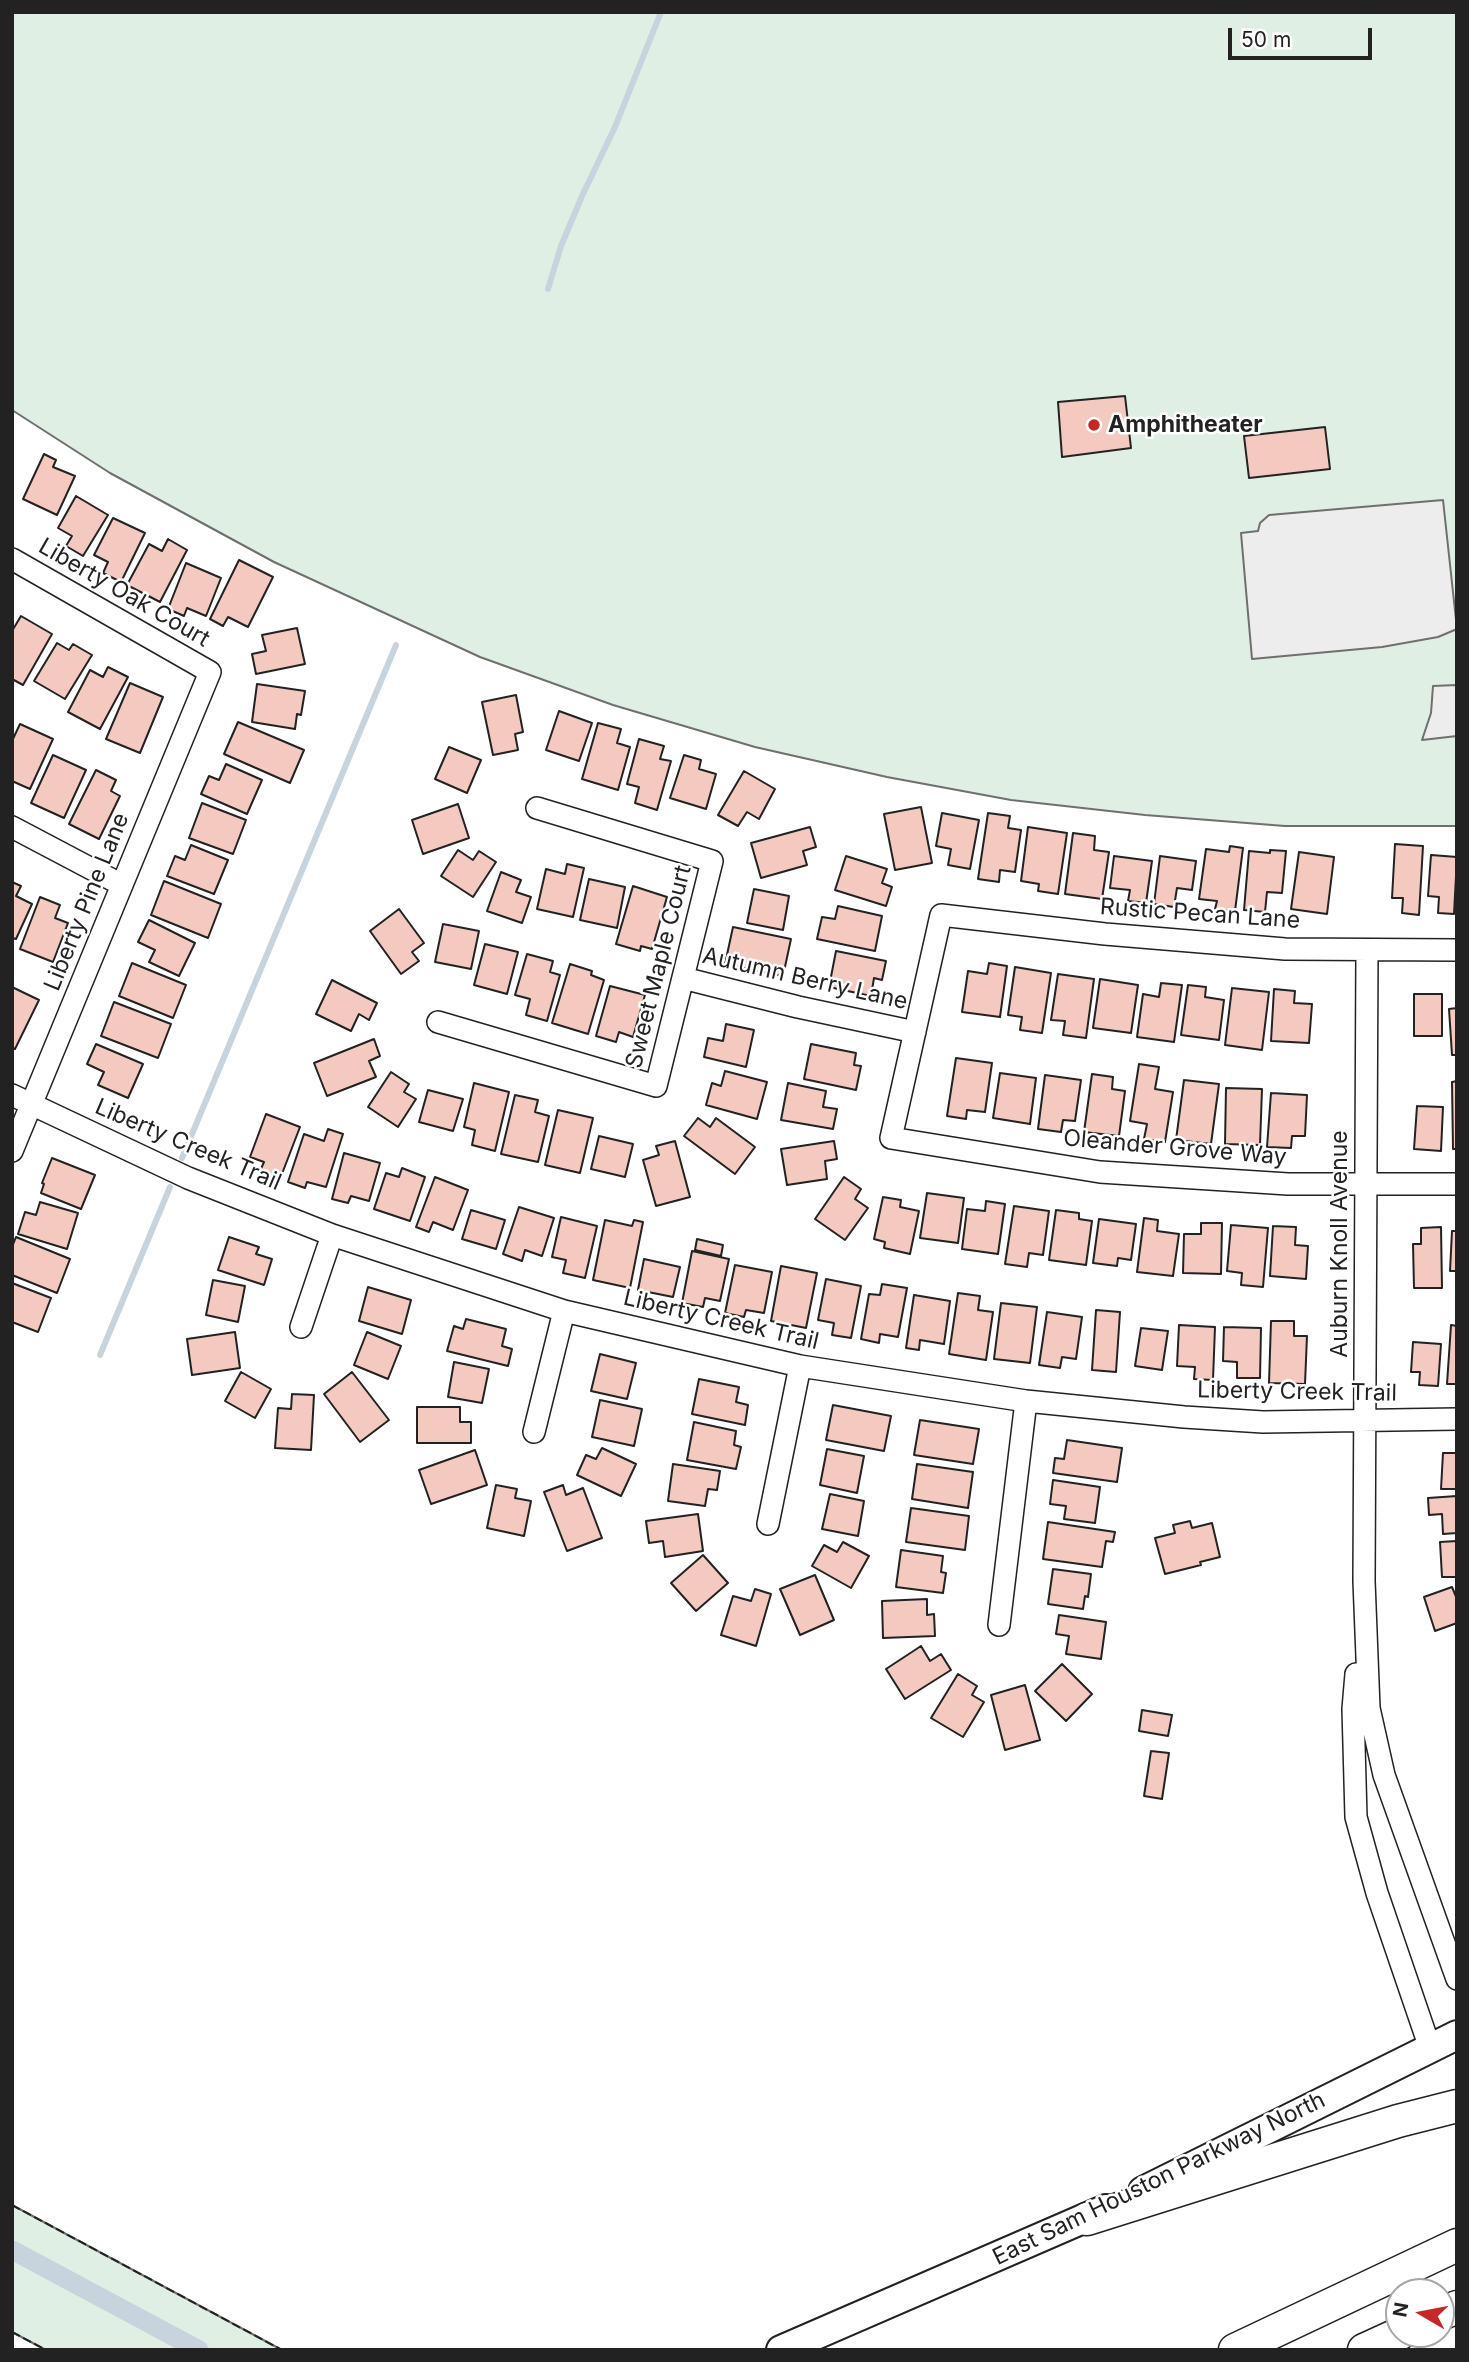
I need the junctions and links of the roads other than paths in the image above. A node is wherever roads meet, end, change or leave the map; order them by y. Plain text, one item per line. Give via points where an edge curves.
1 (12, 559) edge
2 (209, 672) joint
3 (537, 808) dead end
4 (12, 827) edge
5 (122, 885) junction
6 (1367, 950) junction
7 (1457, 950) edge
8 (682, 978) junction
9 (438, 1022) dead end
10 (915, 1032) junction
11 (22, 1100) edge
12 (12, 1151) edge
13 (1367, 1184) junction
14 (1457, 1184) edge
15 (332, 1235) junction
16 (564, 1311) junction
17 (301, 1327) dead end
18 (800, 1366) junction
19 (1026, 1401) junction
20 (1366, 1419) junction
21 (1457, 1419) edge
22 (534, 1432) dead end
23 (768, 1524) dead end
24 (1364, 1581) junction
25 (999, 1625) dead end
26 (1457, 1979) edge
27 (1457, 2035) edge
28 (1430, 2048) junction
29 (1457, 2106) edge
30 (1087, 2219) junction
31 (1457, 2245) edge
32 (1385, 2340) edge
33 (781, 2350) edge
34 (1235, 2350) edge
35 (1364, 2350) edge

1 - 2 street, Liberty Oak Court
2 - 5 street, Liberty Pine Lane
3 - 8 street, Sweet Maple Court via 712,861
4 - 5 street
5 - 11 street, Liberty Pine Lane
6 - 7 street, Rustic Pecan Lane
6 - 10 street, Rustic Pecan Lane via 1271,948 941,915
6 - 13 street, Auburn Knoll Avenue
8 - 9 street, Sweet Maple Court via 656,1086
8 - 10 street, Autumn Berry Lane
10 - 13 street, Oleander Grove Way via 891,1138 1100,1172 1288,1184
11 - 12 street, Liberty Pine Lane
11 - 15 street, Liberty Creek Trail via 188,1178
13 - 14 street, Oleander Grove Way
13 - 20 street, Auburn Knoll Avenue
15 - 16 street, Liberty Creek Trail
15 - 17 street
16 - 18 street, Liberty Creek Trail
16 - 22 street
18 - 19 street, Liberty Creek Trail
18 - 23 street
19 - 20 street, Liberty Creek Trail via 1263,1422
19 - 25 street
20 - 21 street, Liberty Creek Trail
20 - 24 street, Auburn Knoll Avenue
24 - 26 street, Auburn Knoll Avenue via 1369,1708 1384,1775
24 - 28 street, Auburn Knoll Avenue via 1353,1709 1356,1817
27 - 28 main road, East Sam Houston Parkway North
28 - 30 main road, East Sam Houston Parkway North
29 - 30 highway
30 - 33 main road, East Sam Houston Parkway North
31 - 34 highway
32 - 35 highway

